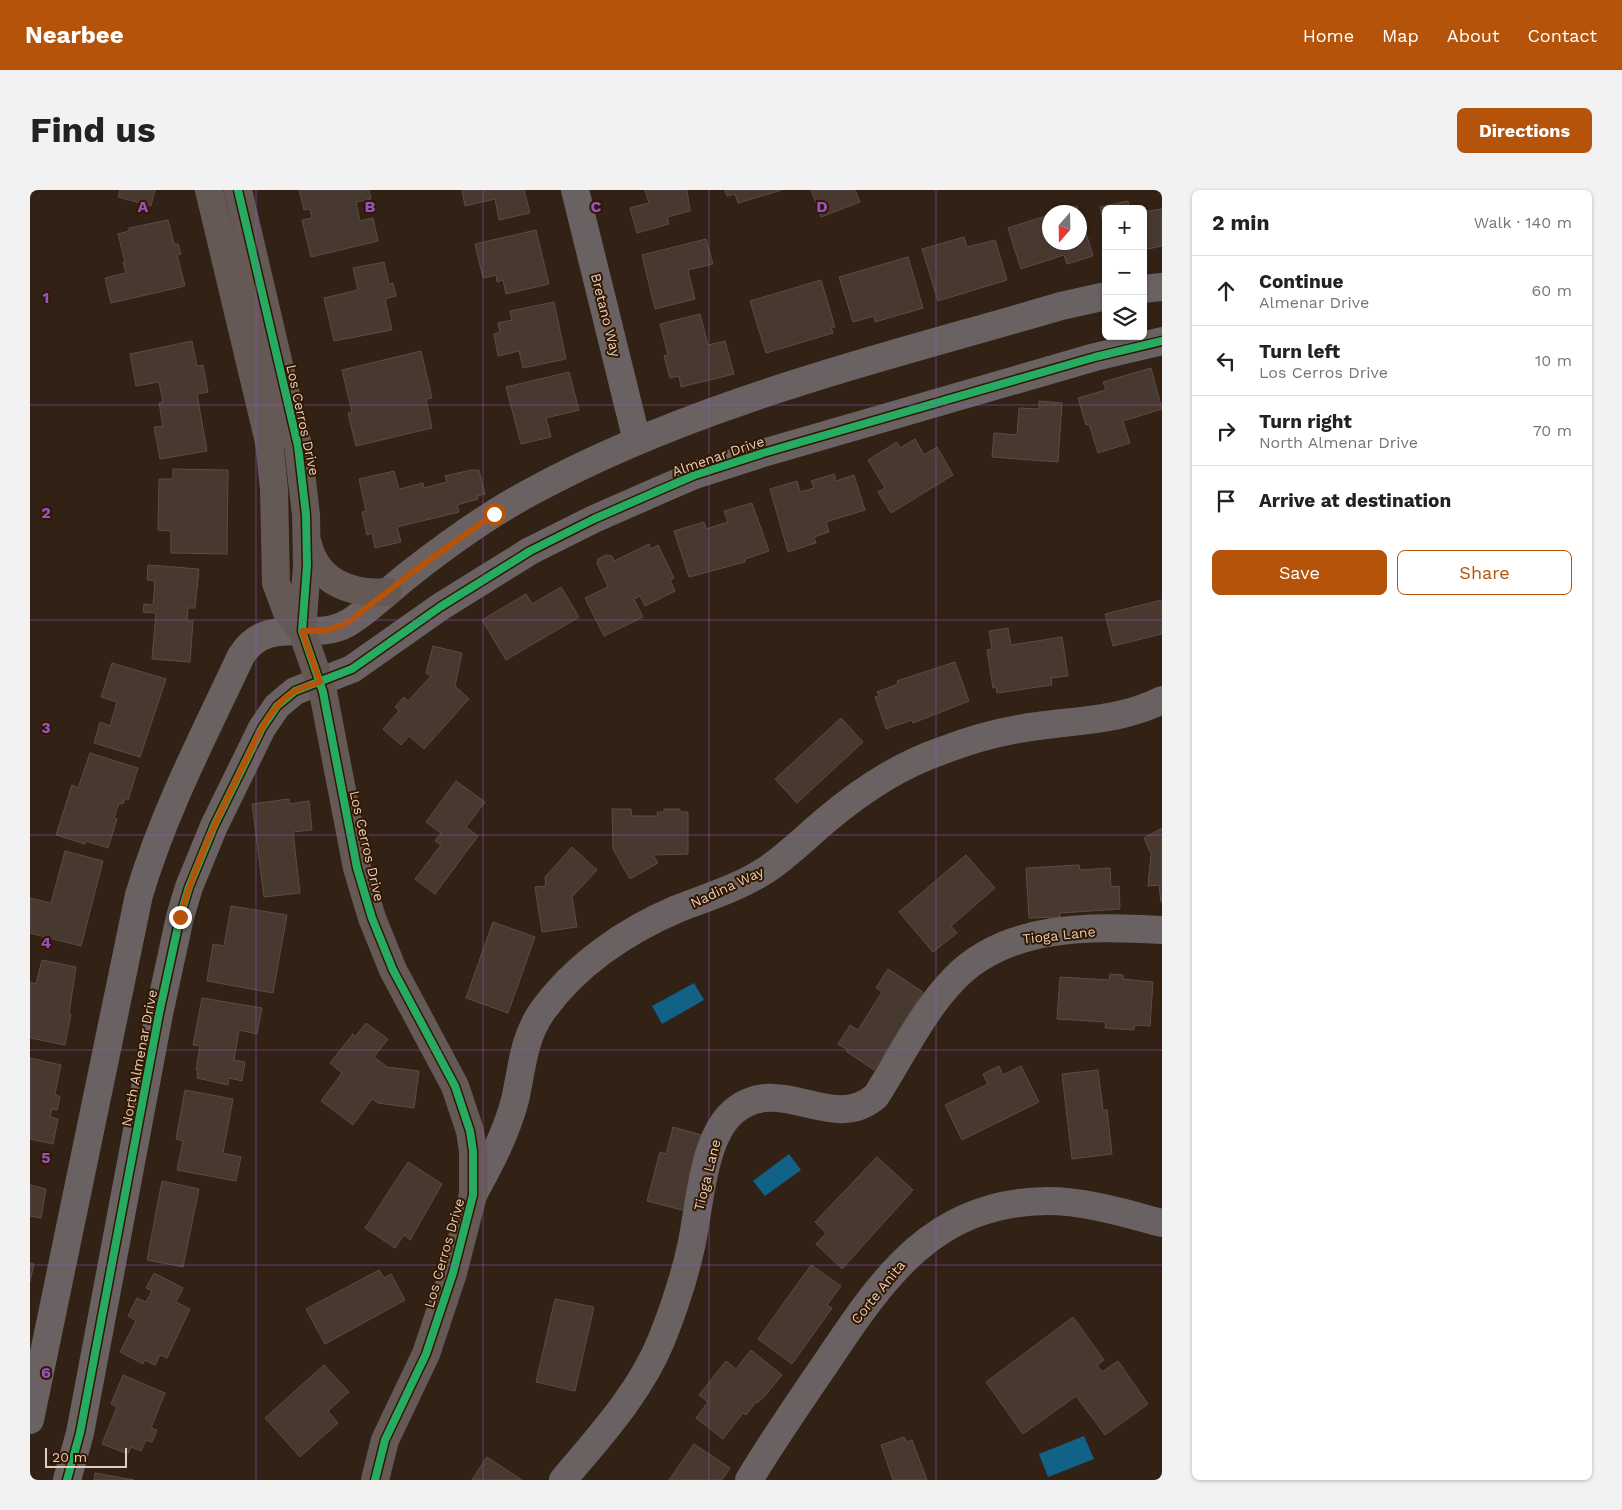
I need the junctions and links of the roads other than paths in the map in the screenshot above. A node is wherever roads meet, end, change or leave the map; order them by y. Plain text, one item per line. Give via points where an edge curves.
1 (210, 190) edge
2 (238, 190) edge
3 (575, 190) edge
4 (1162, 287) edge
5 (1147, 289) edge
6 (1102, 297) edge
7 (1162, 341) edge
8 (637, 441) junction
9 (306, 536) junction
10 (388, 592) junction
11 (302, 631) junction
12 (320, 682) junction
13 (1162, 700) edge
14 (1162, 930) edge
15 (473, 1196) junction
16 (1162, 1223) edge
17 (30, 1420) edge
18 (67, 1480) edge
19 (376, 1480) edge
20 (563, 1480) edge
21 (749, 1480) edge

1 - 11 street, Los Cerros Drive via 269,442 274,489 276,583 286,610
2 - 9 street, Los Cerros Drive via 298,446
3 - 8 street, Bretano Way
4 - 5 street
6 - 8 street via 1061,306 747,399
7 - 12 street, Almenar Drive via 782,448 686,479 530,551 440,607 361,664
8 - 10 street via 600,456 527,494 467,532
9 - 10 street via 314,561 331,581 356,591
9 - 11 street, Los Cerros Drive
10 - 11 street via 338,627
11 - 12 street, Los Cerros Drive
11 - 17 street via 271,632 253,640 247,647 182,781 150,857 134,914
12 - 15 street, Los Cerros Drive via 350,838 365,895 393,970 446,1066 464,1108 473,1151
12 - 18 street, North Almenar Drive via 295,691 269,716 214,826 188,887 159,1014 80,1433
13 - 15 street, Nadina Way via 1111,717 999,733 958,744 918,760 863,792 762,872 725,891 652,920 614,943 564,986 536,1023 526,1043 515,1097 501,1142
14 - 20 street, Tioga Lane via 1065,931 1007,942 973,962 953,980 869,1102 852,1108 831,1109 771,1096 745,1103 733,1112 711,1151 678,1296 660,1344 631,1395
15 - 19 street, Los Cerros Drive via 444,1302 416,1376 385,1440
16 - 21 street, Corte Anita via 1097,1206 1045,1201 994,1208 931,1237 902,1261 878,1289

